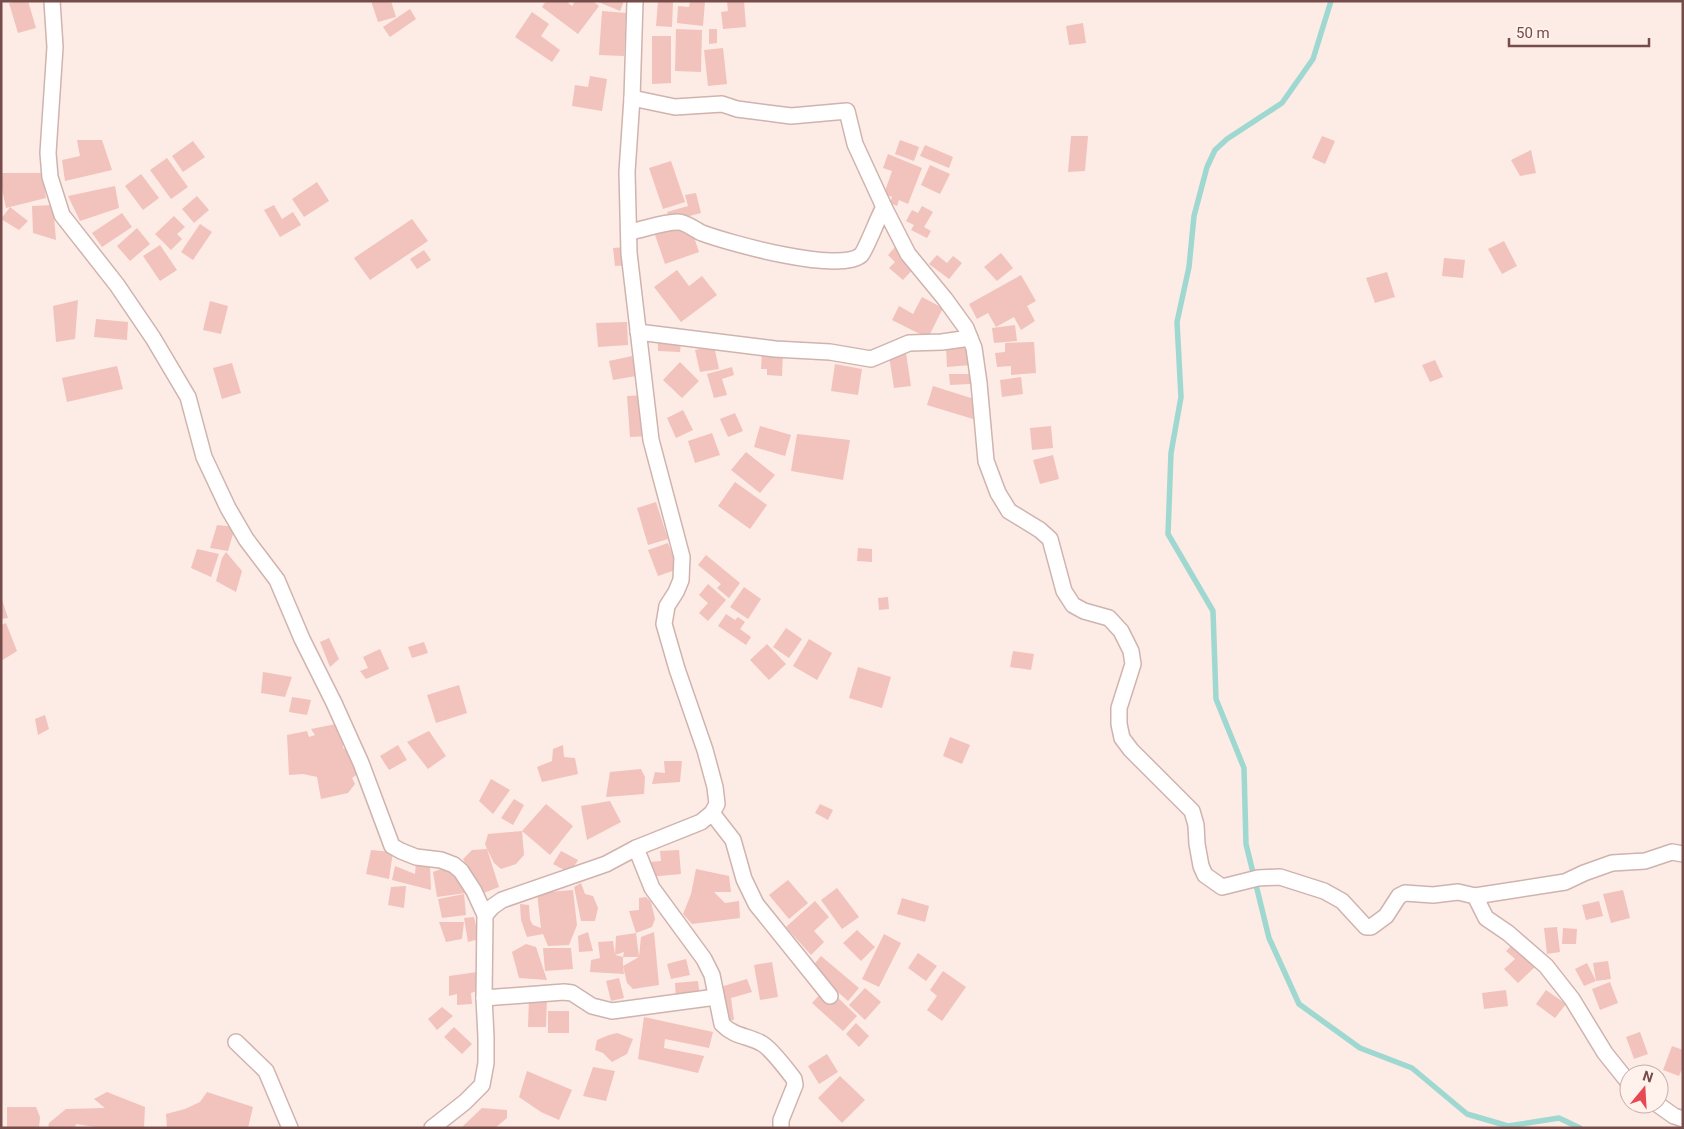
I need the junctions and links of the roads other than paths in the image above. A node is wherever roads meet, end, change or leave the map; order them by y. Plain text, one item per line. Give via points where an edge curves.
1 (52, 1) edge
2 (634, 1) edge
3 (632, 98) junction
4 (884, 207) junction
5 (630, 232) junction
6 (638, 332) junction
7 (970, 338) junction
8 (712, 813) junction
9 (636, 848) junction
10 (1683, 854) edge
11 (1475, 896) junction
12 (485, 915) junction
13 (830, 996) dead end
14 (716, 997) junction
15 (484, 998) junction
16 (236, 1042) dead end
17 (1619, 1070) edge
18 (1669, 1112) edge
19 (1683, 1119) edge
20 (290, 1128) edge
21 (432, 1128) edge
22 (781, 1128) edge

1 - 12 street via 55,47 48,153 50,177 62,215 117,285 188,397 204,458 232,516 277,580 362,763 392,846 416,857 454,864 474,891
2 - 3 street
3 - 4 street via 675,107 722,104 791,116 847,111 856,144
3 - 5 street via 627,172
4 - 5 street via 863,254 844,260 813,260 769,251 701,232 680,221
4 - 7 street via 908,254 945,299
5 - 6 street via 629,253
6 - 7 street via 871,359 909,343
6 - 8 street via 651,440 682,557 680,580 664,624 716,787 717,804
7 - 11 street via 979,383 986,462 998,493 1010,511 1050,539 1064,591 1073,606 1109,618 1121,630 1133,664 1120,708 1122,738 1192,810 1205,875 1222,887 1258,878 1280,878 1324,891 1342,901 1366,927 1386,916 1398,896 1405,893 1433,895 1458,892
8 - 9 street via 701,822
8 - 13 street via 733,840 744,879 756,904
9 - 12 street via 606,864 502,900
9 - 14 street via 652,888 704,959 712,974
10 - 11 street via 1672,852 1645,861 1612,863 1565,882
11 - 17 street via 1486,918 1546,966
12 - 15 street
14 - 15 street via 612,1011 592,1006 572,993 564,992
14 - 22 street via 722,1024 727,1030 763,1044 794,1079 795,1085
15 - 21 street via 486,1063 482,1085
16 - 20 street via 266,1071
18 - 19 street

